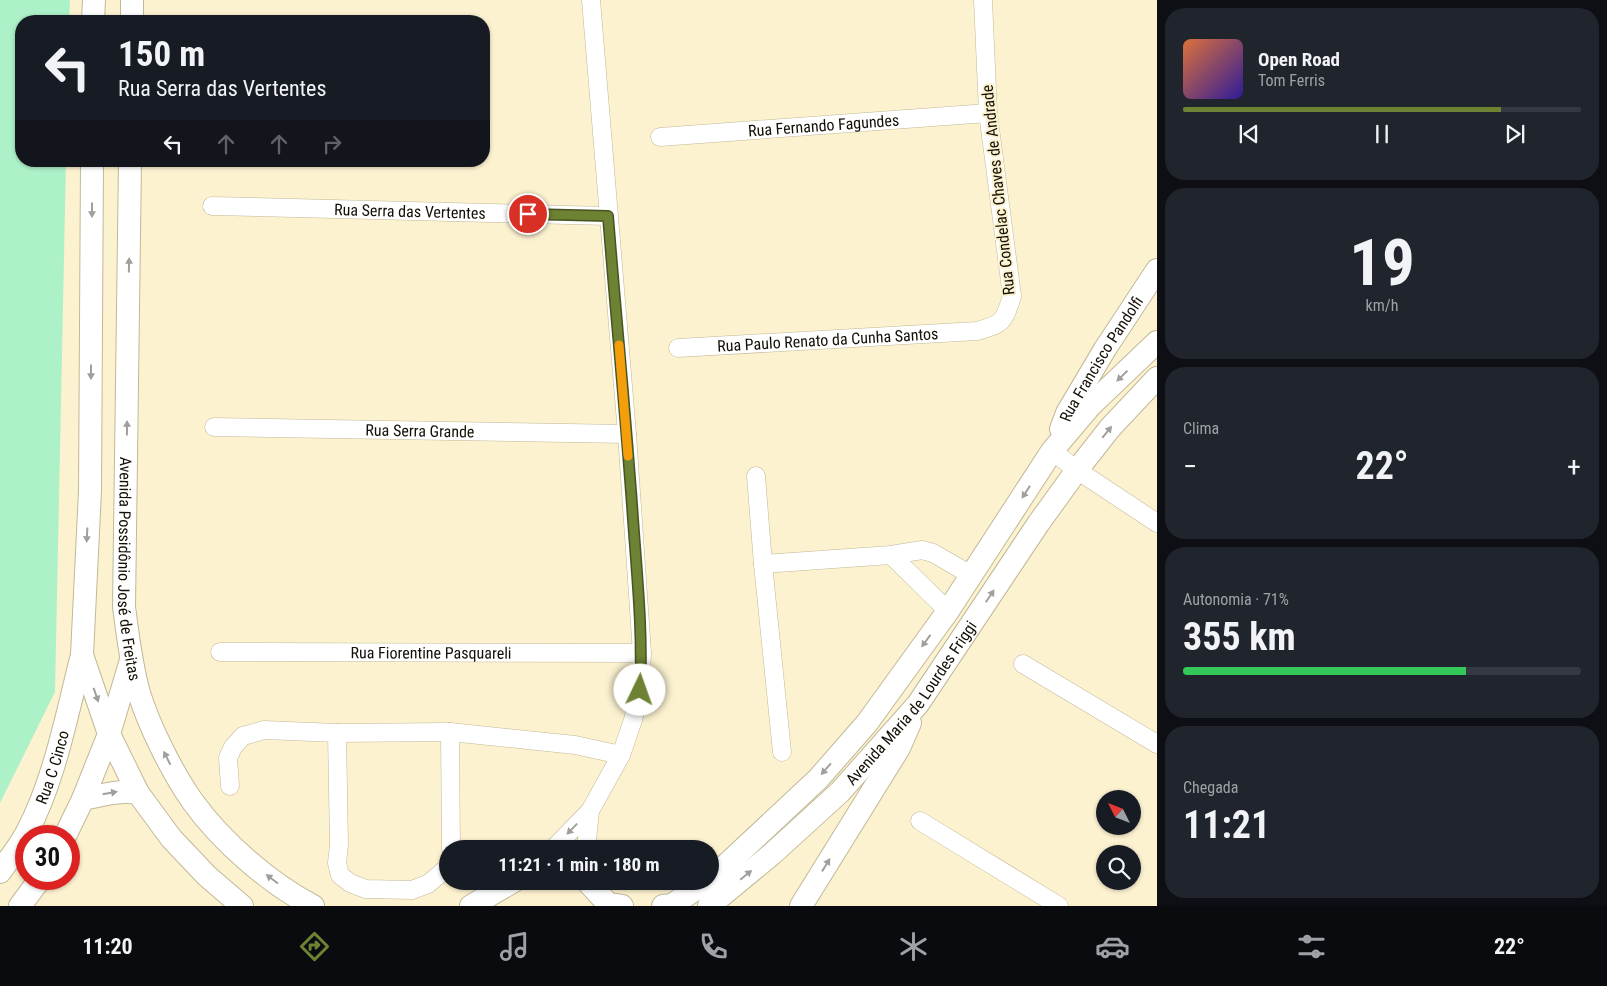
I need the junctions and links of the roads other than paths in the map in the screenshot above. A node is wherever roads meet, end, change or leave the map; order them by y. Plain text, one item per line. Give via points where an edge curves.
1 (94, 0) edge
2 (132, 0) edge
3 (591, 0) edge
4 (984, 0) edge
5 (93, 15) edge
6 (132, 15) edge
7 (988, 113) junction
8 (660, 137) dead end
9 (92, 167) edge
10 (130, 167) edge
11 (212, 206) dead end
12 (608, 216) junction
13 (1157, 270) edge
14 (977, 332) joint
15 (1157, 342) edge
16 (678, 348) dead end
17 (1157, 378) edge
18 (214, 427) dead end
19 (627, 434) junction
20 (1052, 451) junction
21 (1077, 470) junction
22 (756, 476) dead end
23 (1157, 523) edge
24 (891, 555) junction
25 (763, 564) junction
26 (971, 575) junction
27 (948, 611) junction
28 (220, 652) dead end
29 (642, 653) junction
30 (82, 654) junction
31 (130, 660) junction
32 (1022, 664) dead end
33 (918, 704) junction
34 (450, 732) junction
35 (336, 733) junction
36 (109, 734) junction
37 (1157, 744) edge
38 (782, 752) dead end
39 (621, 755) junction
40 (230, 786) dead end
41 (138, 793) junction
42 (83, 799) junction
43 (590, 811) junction
44 (920, 821) dead end
45 (70, 825) edge
46 (451, 840) edge
47 (562, 840) edge
48 (587, 840) edge
49 (0, 872) edge
50 (719, 872) edge
51 (439, 875) edge
52 (32, 890) edge
53 (499, 890) edge
54 (597, 890) edge
55 (695, 890) edge
56 (613, 905) edge
57 (20, 906) edge
58 (242, 906) edge
59 (313, 906) edge
60 (471, 906) edge
61 (670, 906) edge
62 (709, 906) edge
63 (800, 906) edge
64 (1059, 906) edge

1 - 5 street
2 - 6 street
3 - 12 street
4 - 7 street, Rua Condelac Chaves de Andrade
7 - 8 street, Rua Fernando Fagundes
7 - 14 street, Rua Condelac Chaves de Andrade via 1012,296 1006,317 995,326
9 -> 30 street via 90,491
31 -> 10 street, Avenida Possidônio José de Freitas via 124,607
11 - 12 street, Rua Serra das Vertentes
12 - 19 street
13 - 20 street, Rua Francisco Pandolfi via 1067,413
14 - 16 street, Rua Paulo Renato da Cunha Santos
15 -> 20 street via 1092,405
21 -> 17 street, Avenida Maria de Lourdes Friggi via 1110,428
18 - 19 street, Rua Serra Grande
19 - 29 street
20 - 21 street
20 -> 26 street, Avenida Maria de Lourdes Friggi
21 - 23 street
33 -> 21 street, Avenida Maria de Lourdes Friggi
22 - 25 street
24 - 25 street
24 - 26 street via 922,550
24 - 27 street
25 - 38 street
26 - 27 street, Avenida Maria de Lourdes Friggi
27 -> 50 street, Avenida Maria de Lourdes Friggi via 867,722 818,779
28 - 29 street, Rua Fiorentine Pasquareli
29 - 39 street via 640,690
30 -> 36 street
30 - 49 street, Rua C Cinco via 41,801 26,835
31 - 36 street
59 -> 31 street, Avenida Possidônio José de Freitas via 244,858 193,803 151,726
32 - 37 street
62 -> 33 street, Avenida Maria de Lourdes Friggi via 840,792
63 -> 33 street via 899,748
34 - 35 street
34 - 39 street via 575,745
34 - 46 street
35 - 40 street via 264,730 243,736 228,758
35 - 51 street via 337,863 340,875 366,889 412,890 428,884
36 - 41 street
36 - 42 street
39 - 43 street
42 -> 41 street via 126,791
41 - 58 street via 171,838 207,876
42 - 45 street
43 -> 47 street
43 - 48 street
44 - 64 street
52 - 57 street
53 - 60 street
54 - 56 street
55 - 61 street, Avenida Maria de Lourdes Friggi

